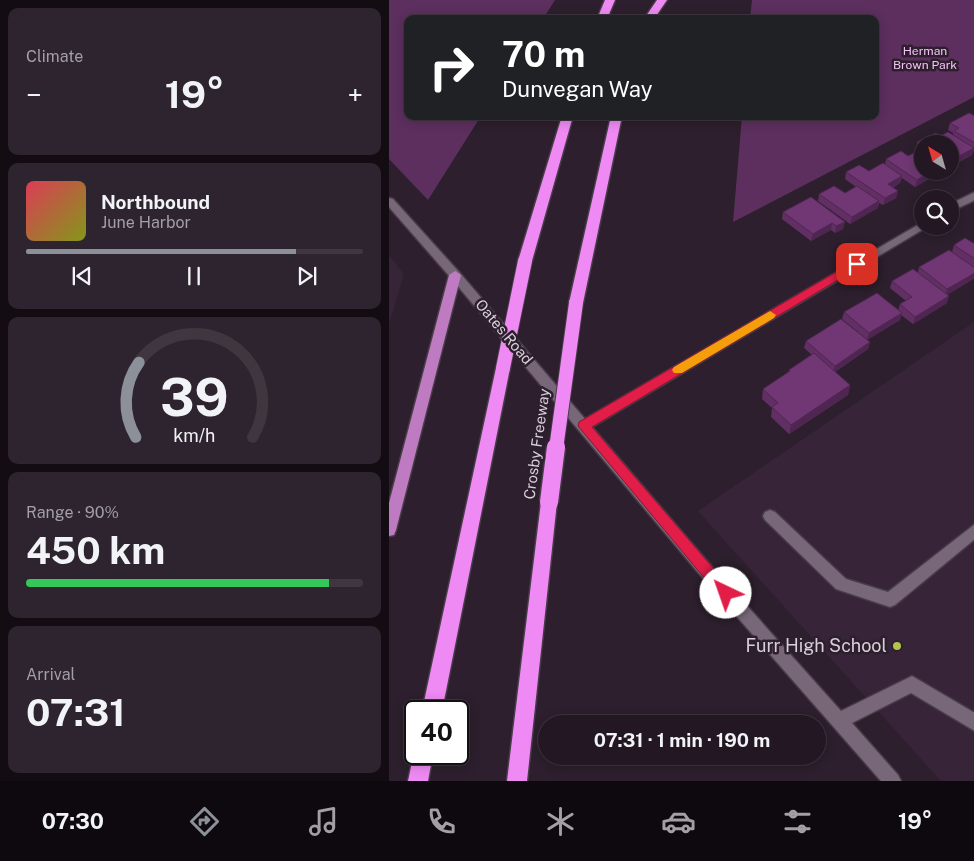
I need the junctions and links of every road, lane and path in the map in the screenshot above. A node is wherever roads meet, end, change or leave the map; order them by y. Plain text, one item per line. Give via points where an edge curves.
1 (610, 0) edge
2 (651, 0) edge
3 (662, 0) edge
4 (604, 15) edge
5 (646, 15) edge
6 (652, 15) edge
7 (567, 120) edge
8 (616, 120) edge
9 (974, 195) edge
10 (389, 201) edge
11 (959, 204) edge
12 (914, 230) edge
13 (455, 275) junction
14 (583, 426) junction
15 (770, 516) dead end
16 (389, 530) edge
17 (974, 530) edge
18 (434, 700) edge
19 (838, 720) junction
20 (974, 723) edge
21 (421, 765) edge
22 (418, 781) edge
23 (517, 781) edge
24 (892, 781) edge

1 - 4 highway
2 - 5 highway
3 - 6 highway
7 - 18 highway, bridge via 525,261
8 - 23 highway, Crosby Freeway, bridge via 576,304
9 - 11 street
10 - 13 street, Oates Road
12 - 14 street
13 - 14 street, Oates Road
13 - 16 main road
14 - 19 street, Oates Road
15 - 17 street via 841,584 890,600
19 - 20 street via 912,684
19 - 24 street, Oates Road
21 - 22 highway

